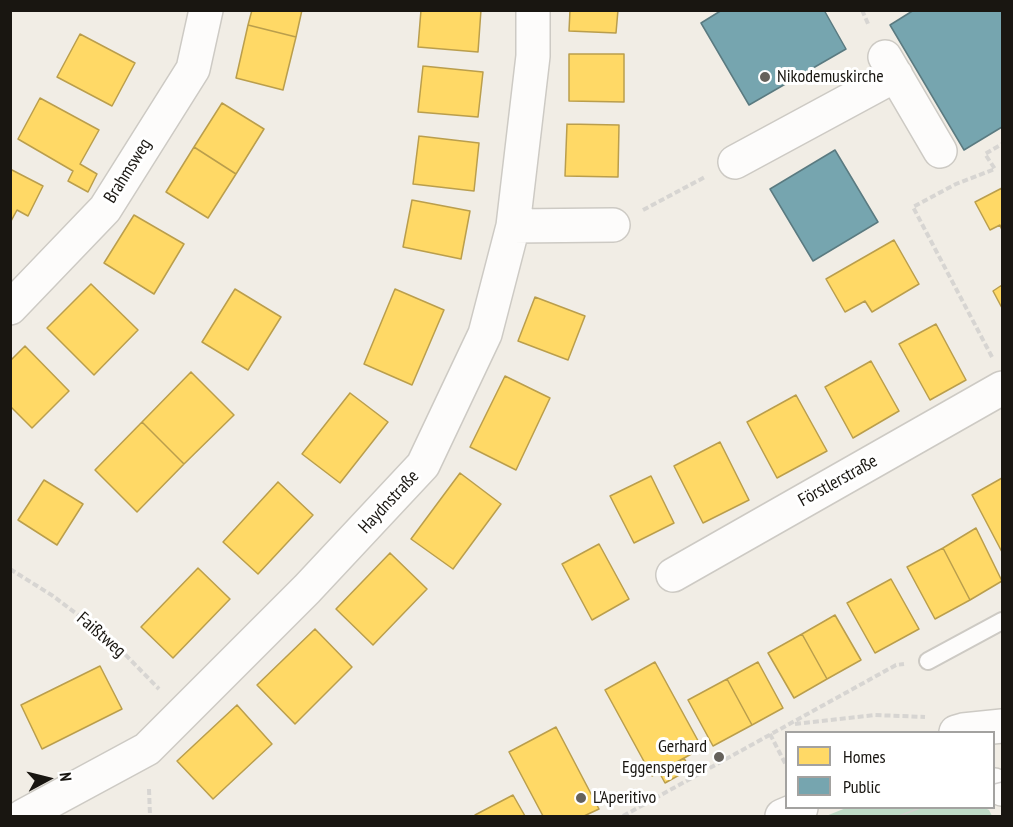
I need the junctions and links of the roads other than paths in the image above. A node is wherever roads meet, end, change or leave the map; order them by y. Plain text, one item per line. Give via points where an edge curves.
1 (206, 10) edge
2 (533, 10) edge
3 (940, 151) dead end
4 (735, 162) road end
5 (613, 225) road end
6 (513, 226) junction
7 (10, 308) edge
8 (1000, 377) edge
9 (673, 575) dead end
10 (1002, 621) edge
11 (928, 661) road end
12 (1002, 726) edge
13 (959, 731) edge
14 (797, 809) edge
15 (23, 816) edge
16 (783, 816) edge

1 - 7 street, Brahmsweg via 193,69 105,209
2 - 6 street, Haydnstraße via 533,56
3 - 4 street via 884,54
5 - 6 street
6 - 15 street, Haydnstraße via 485,334 423,465 307,589 147,749
8 - 9 street, Förstlerstraße
10 - 11 lane
12 - 13 street
14 - 16 street

